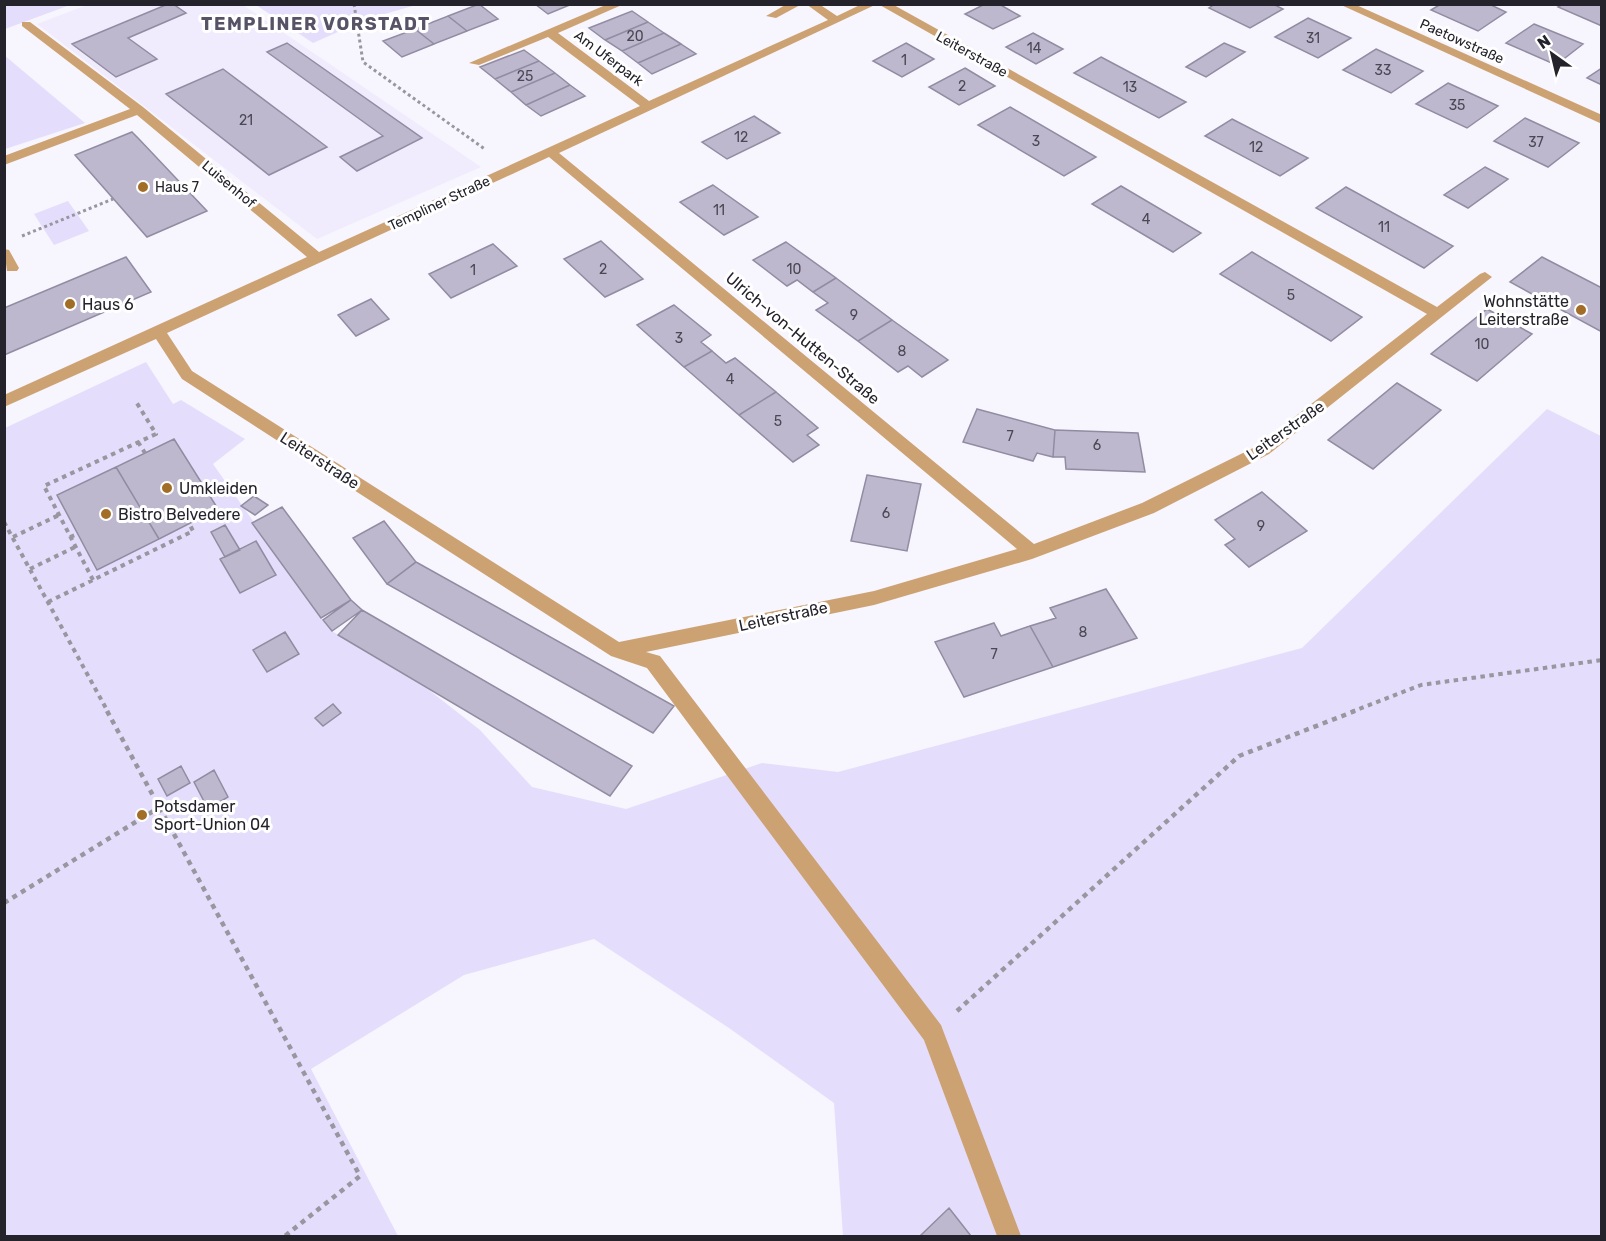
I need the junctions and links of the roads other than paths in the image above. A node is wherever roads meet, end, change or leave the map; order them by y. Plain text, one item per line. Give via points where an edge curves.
1 (619, 4) edge
2 (798, 4) edge
3 (811, 4) edge
4 (873, 4) edge
5 (883, 4) edge
6 (1344, 4) edge
7 (772, 16) dead end
8 (837, 21) junction
9 (26, 24) dead end
10 (550, 33) junction
11 (475, 63) dead end
12 (649, 107) junction
13 (139, 110) junction
14 (1602, 120) edge
15 (550, 152) junction
16 (4, 161) edge
17 (4, 253) edge
18 (318, 259) junction
19 (12, 268) dead end
20 (1485, 276) dead end
21 (1438, 314) junction
22 (159, 332) junction
23 (4, 402) edge
24 (1032, 552) junction
25 (617, 650) junction
26 (1009, 1236) edge

1 - 10 street, Am Uferpark
2 - 7 street
3 - 8 street
4 - 8 street, Templiner Straße
5 - 21 street, Leiterstraße
6 - 14 street, Paetowstraße
8 - 12 street, Templiner Straße
9 - 13 street, Luisenhof
10 - 11 street, Am Uferpark
10 - 12 street, Am Uferpark
12 - 15 street, Templiner Straße
13 - 16 street
13 - 18 street, Luisenhof
15 - 18 street, Templiner Straße
15 - 24 street, Ulrich-von-Hutten-Straße
17 - 19 street
18 - 22 street, Templiner Straße
20 - 21 street, Leiterstraße
21 - 24 street, Leiterstraße via 1263,450 1148,508
22 - 23 street, Templiner Straße
22 - 25 street, Leiterstraße via 187,375
24 - 25 street, Leiterstraße via 874,598
25 - 26 street via 653,662 933,1033

